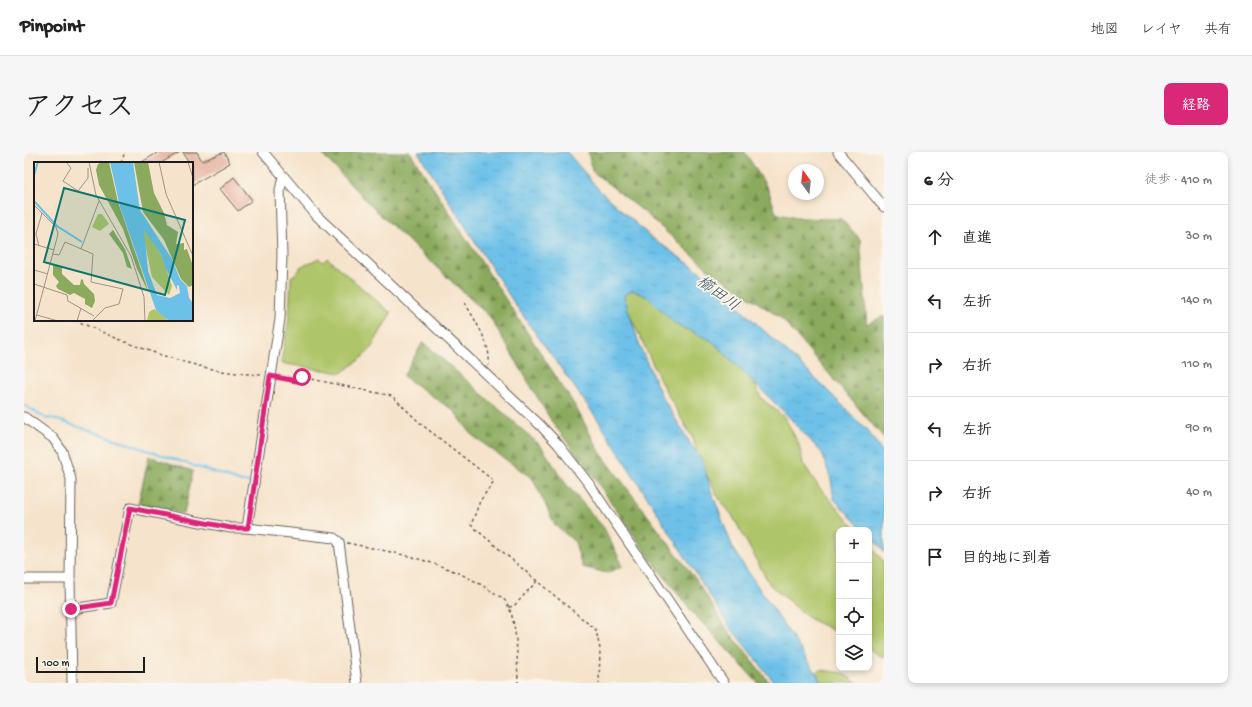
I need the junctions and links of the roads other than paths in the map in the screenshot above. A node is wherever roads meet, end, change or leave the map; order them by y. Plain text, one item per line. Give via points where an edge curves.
1 (263, 152) edge
2 (838, 152) edge
3 (283, 177) junction
4 (884, 207) edge
5 (24, 417) edge
6 (248, 528) junction
7 (24, 579) edge
8 (70, 579) junction
9 (71, 609) junction
10 (72, 683) edge
11 (357, 683) edge
12 (724, 683) edge

1 - 3 street
2 - 4 street
3 - 6 street via 280,190 280,318
3 - 12 street via 317,216 540,425 574,464
5 - 8 street via 53,438 62,451 69,470
6 - 9 street via 231,528 130,508 111,603
6 - 11 street via 334,538 339,542
7 - 8 street
8 - 9 street
9 - 10 street

